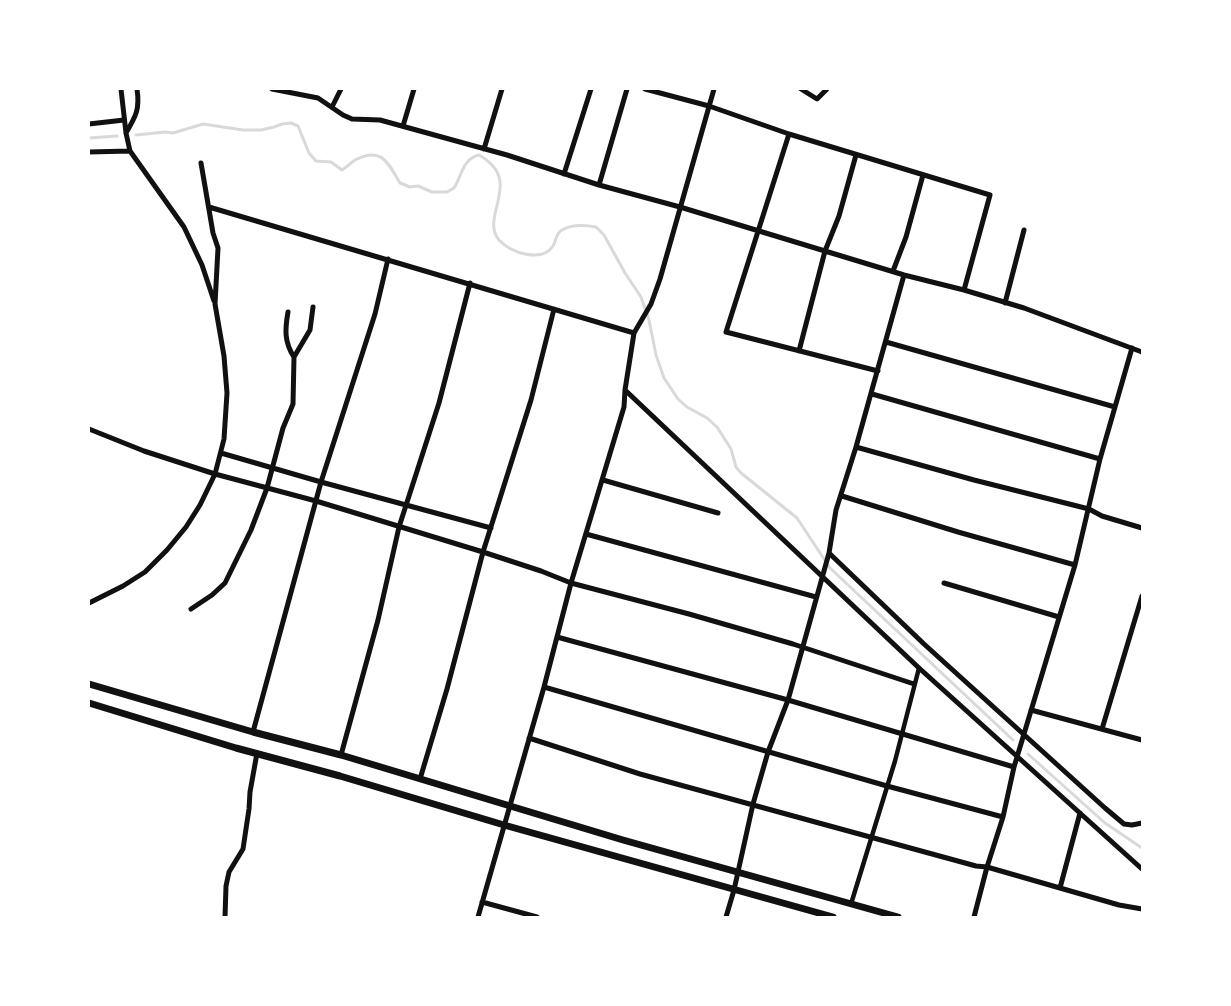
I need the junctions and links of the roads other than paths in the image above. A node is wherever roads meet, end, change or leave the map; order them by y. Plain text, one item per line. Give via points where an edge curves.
1 (122, 89) edge
2 (137, 89) edge
3 (272, 89) edge
4 (341, 89) edge
5 (414, 89) edge
6 (502, 89) edge
7 (591, 89) edge
8 (627, 89) edge
9 (645, 89) edge
10 (714, 89) edge
11 (801, 89) edge
12 (827, 89) edge
13 (709, 106) junction
14 (332, 107) junction
15 (124, 120) junction
16 (89, 124) edge
17 (403, 126) junction
18 (126, 133) junction
19 (789, 134) junction
20 (484, 150) junction
21 (130, 151) junction
22 (89, 152) edge
23 (856, 155) junction
24 (201, 163) dead end
25 (564, 174) junction
26 (923, 175) junction
27 (599, 185) junction
28 (209, 207) junction
29 (680, 207) junction
30 (1024, 230) dead end
31 (758, 231) junction
32 (825, 251) junction
33 (388, 260) junction
34 (893, 271) junction
35 (904, 275) junction
36 (470, 283) junction
37 (964, 290) junction
38 (1004, 303) junction
39 (215, 304) junction
40 (313, 307) dead end
41 (554, 309) junction
42 (288, 312) dead end
43 (634, 333) junction
44 (886, 342) junction
45 (1132, 348) junction
46 (800, 350) junction
47 (1142, 352) edge
48 (294, 356) junction
49 (878, 371) junction
50 (625, 390) junction
51 (872, 394) junction
52 (1115, 407) junction
53 (89, 429) edge
54 (856, 446) junction
55 (221, 453) junction
56 (1100, 459) junction
57 (272, 468) junction
58 (215, 474) junction
59 (603, 480) junction
60 (321, 482) junction
61 (267, 488) junction
62 (842, 496) junction
63 (316, 501) junction
64 (406, 504) junction
65 (1089, 509) junction
66 (718, 513) dead end
67 (399, 527) junction
68 (491, 528) junction
69 (1142, 528) edge
70 (586, 534) junction
71 (483, 552) junction
72 (829, 553) junction
73 (1075, 566) junction
74 (821, 577) junction
75 (571, 583) junction
76 (944, 583) dead end
77 (1142, 596) edge
78 (816, 597) junction
79 (89, 603) edge
80 (191, 608) dead end
81 (1059, 616) junction
82 (557, 637) junction
83 (802, 648) junction
84 (919, 668) junction
85 (89, 684) edge
86 (914, 684) junction
87 (544, 687) junction
88 (788, 700) junction
89 (89, 703) edge
90 (1031, 710) junction
91 (1102, 729) junction
92 (253, 732) junction
93 (901, 734) junction
94 (1025, 734) junction
95 (529, 738) junction
96 (1142, 740) edge
97 (768, 752) junction
98 (257, 753) junction
99 (341, 755) junction
100 (1018, 756) junction
101 (1014, 767) junction
102 (420, 779) junction
103 (887, 786) junction
104 (753, 804) junction
105 (510, 806) junction
106 (1080, 813) junction
107 (1003, 817) junction
108 (1142, 823) edge
109 (504, 825) junction
110 (871, 837) junction
111 (987, 867) junction
112 (1142, 869) edge
113 (737, 872) junction
114 (1060, 888) junction
115 (734, 890) junction
116 (482, 902) junction
117 (851, 904) junction
118 (1142, 909) edge
119 (225, 917) edge
120 (478, 917) edge
121 (537, 917) edge
122 (726, 917) edge
123 (833, 917) edge
124 (898, 917) edge
125 (974, 917) edge

1 - 15 street
2 - 18 street via 138,112
3 - 14 street via 311,96
4 - 14 street
5 - 17 street
6 - 20 street
7 - 25 street
8 - 27 street
9 - 13 street
10 - 13 street
11 - 12 street via 817,99
13 - 19 street
13 - 29 street
14 - 17 street via 352,119 380,120
15 - 16 street
15 - 18 street
17 - 20 street
18 - 21 street
19 - 23 street
19 - 31 street
20 - 25 street
21 - 22 street
21 - 39 street via 184,227 202,265
23 - 26 street
23 - 32 street via 839,216
24 - 28 street
25 - 27 street
26 - 34 street
26 - 37 street via 990,195
27 - 29 street
28 - 33 street
28 - 39 street via 218,248
29 - 31 street
29 - 43 street via 651,304
30 - 38 street
31 - 32 street
31 - 46 street via 726,332
32 - 34 street
32 - 46 street
33 - 36 street
33 - 60 street via 375,314
34 - 35 street
35 - 37 street
35 - 44 street
36 - 41 street
36 - 64 street via 439,403
37 - 38 street
38 - 45 street
39 - 55 street via 227,392
40 - 48 street via 310,330
41 - 43 street
41 - 68 street via 531,400
42 - 48 street via 286,340
43 - 50 street
44 - 49 street
44 - 52 street
45 - 47 street
45 - 52 street
46 - 49 street
48 - 57 street via 293,404
49 - 51 street
50 - 59 street via 624,407
50 - 74 street
51 - 54 street
51 - 56 street
52 - 56 street
53 - 58 street
54 - 62 street
54 - 65 street
55 - 57 street
55 - 58 street
56 - 65 street
57 - 60 street
57 - 61 street
58 - 61 street
58 - 79 street via 196,512 167,550 145,572
59 - 66 street
59 - 70 street
60 - 63 street
60 - 64 street
61 - 63 street
61 - 80 street via 251,530 225,582
62 - 72 street via 836,510
62 - 73 street
63 - 67 street
63 - 92 street
64 - 67 street
64 - 68 street
65 - 69 street
65 - 73 street
67 - 71 street
67 - 99 street via 378,620
68 - 71 street
70 - 75 street
70 - 78 street
71 - 75 street
71 - 102 street
72 - 74 street
72 - 94 street
73 - 81 street
74 - 78 street
74 - 84 street
75 - 82 street
75 - 83 street
76 - 81 street
77 - 91 street
78 - 83 street
81 - 90 street
82 - 87 street
82 - 88 street
83 - 86 street
83 - 88 street
84 - 86 street
84 - 100 street
85 - 92 street
86 - 93 street
87 - 95 street
87 - 97 street
88 - 93 street
88 - 97 street
89 - 98 street
90 - 91 street
90 - 94 street
91 - 96 street
92 - 99 street
93 - 101 street
93 - 103 street
94 - 100 street
94 - 108 street via 1124,824
95 - 104 street via 640,774
95 - 105 street
97 - 103 street
97 - 104 street
98 - 109 street
98 - 119 street via 243,849 229,872 226,886
99 - 102 street
100 - 101 street
100 - 106 street
101 - 107 street
102 - 105 street
103 - 107 street
103 - 110 street
104 - 110 street
104 - 113 street
105 - 109 street
105 - 113 street
106 - 112 street
106 - 114 street
107 - 111 street
109 - 115 street
109 - 116 street
110 - 111 street
110 - 117 street
111 - 114 street
111 - 125 street
113 - 115 street
113 - 117 street
114 - 118 street
115 - 122 street
115 - 123 street
116 - 120 street
116 - 121 street
117 - 124 street

